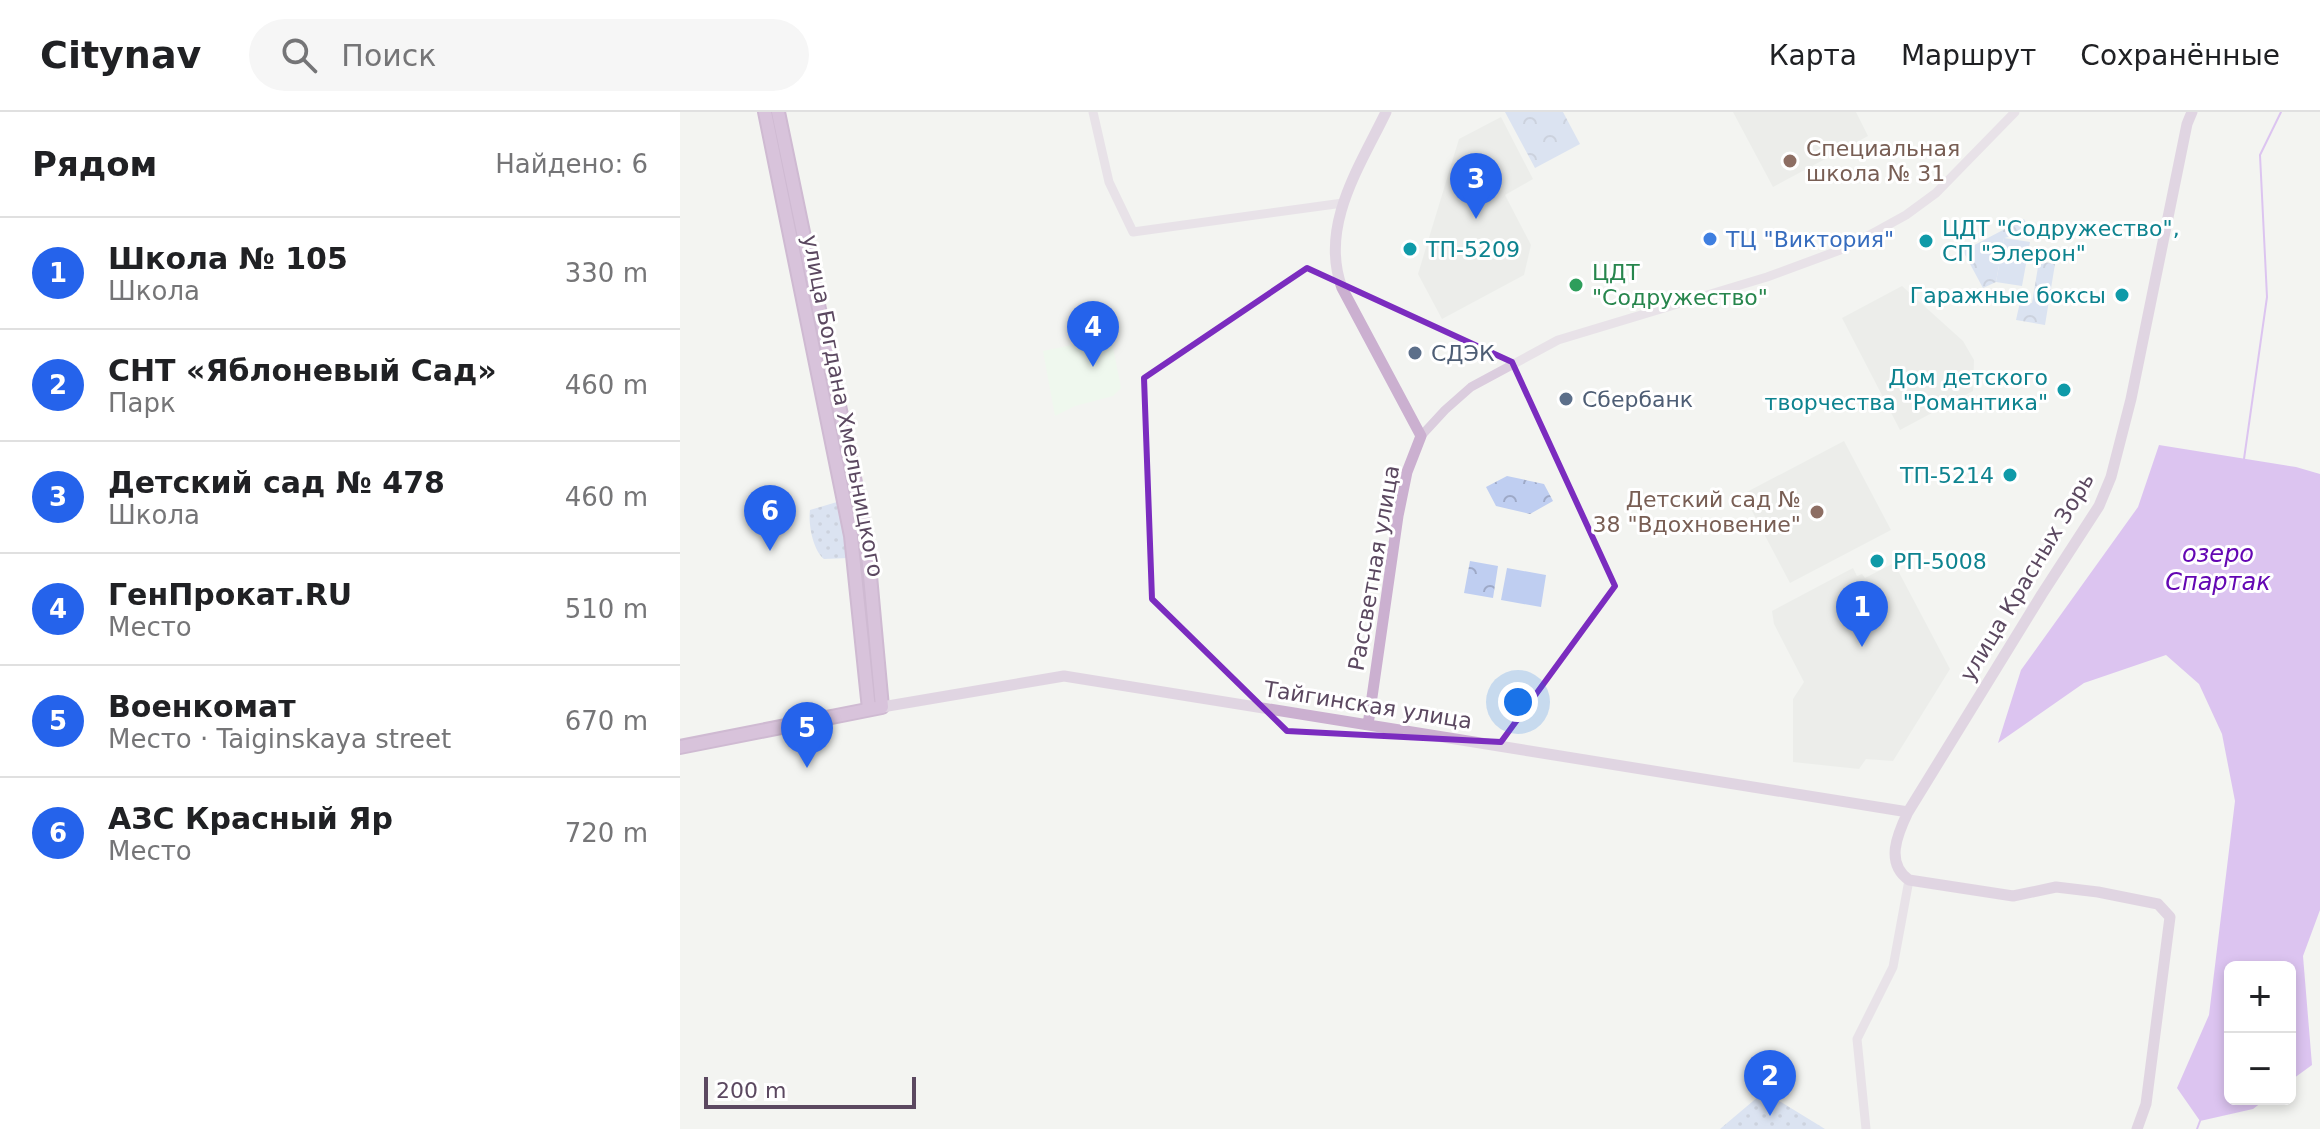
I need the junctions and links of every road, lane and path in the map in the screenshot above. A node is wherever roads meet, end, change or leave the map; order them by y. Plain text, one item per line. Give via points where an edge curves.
1 (765, 112) edge
2 (778, 112) edge
3 (1093, 112) edge
4 (1386, 112) edge
5 (2015, 112) edge
6 (2192, 112) edge
7 (1343, 203) junction
8 (1421, 436) junction
9 (862, 516) junction
10 (848, 519) junction
11 (875, 708) junction
12 (1368, 725) junction
13 (680, 747) edge
14 (1908, 812) junction
15 (1909, 880) junction
16 (1866, 1129) edge
17 (2137, 1129) edge

1 - 10 highway, улица Богдана Хмельницкого
2 - 9 highway, улица Богдана Хмельницкого
3 - 7 street via 1109,182 1133,232
4 - 7 main road
5 - 8 street, Рассветная улица via 1936,193 1877,231 1781,272 1558,340 1471,387
6 - 14 main road, улица Красных Зорь via 2111,477 2099,506
7 - 8 main road via 1335,238 1336,273
8 - 12 main road, Рассветная улица via 1398,516
9 - 10 highway
9 - 11 highway, улица Богдана Хмельницкого
10 - 11 highway, улица Богдана Хмельницкого
11 - 12 main road, Тайгинская улица via 1064,676
11 - 13 highway
12 - 14 main road, Тайгинская улица
14 - 15 main road, улица Красных Зорь via 1895,860 1898,872
15 - 16 street via 1893,967 1857,1039
15 - 17 main road via 2013,896 2056,887 2098,892 2158,904 2170,917 2146,1104

